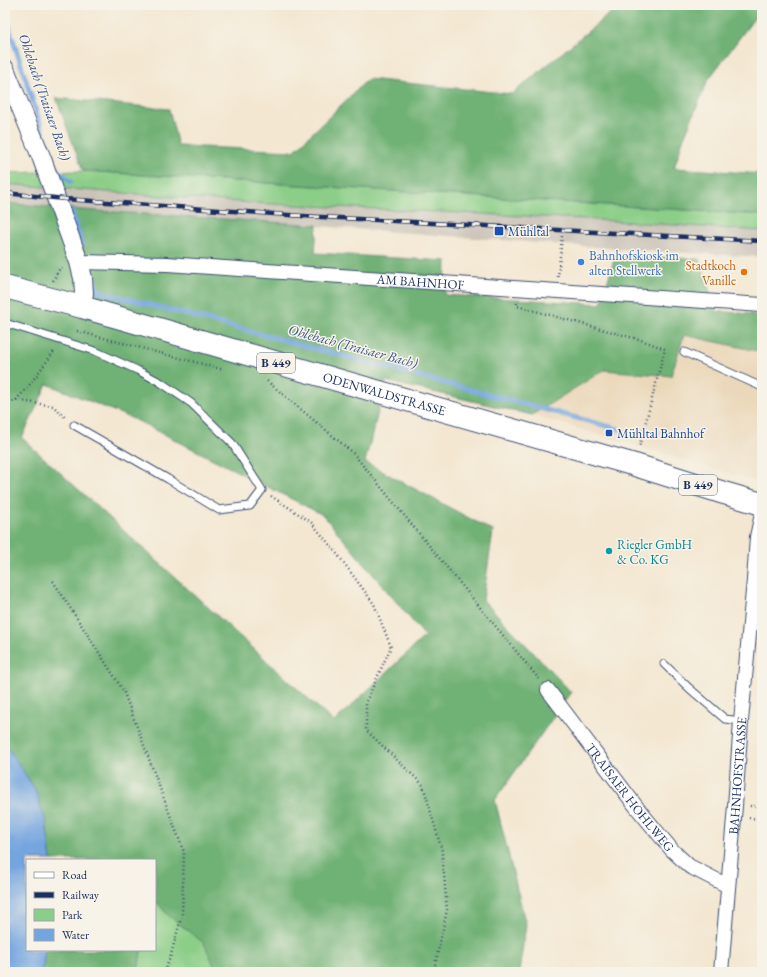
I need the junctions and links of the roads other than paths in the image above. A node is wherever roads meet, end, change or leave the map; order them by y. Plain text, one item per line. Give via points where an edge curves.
1 (5, 69) edge
2 (73, 263) junction
3 (5, 287) edge
4 (762, 305) edge
5 (82, 307) junction
6 (5, 323) edge
7 (684, 352) dead end
8 (762, 387) edge
9 (74, 425) road end
10 (762, 504) edge
11 (762, 514) edge
12 (762, 560) edge
13 (754, 580) junction
14 (664, 664) dead end
15 (548, 690) road end
16 (741, 720) junction
17 (728, 886) junction
18 (721, 972) edge

1 - 2 street via 42,159
2 - 4 street, AM BAHNHOF via 166,264
2 - 5 street via 82,278
3 - 5 main road, ODENWALDSTRASSE / B 449
5 - 10 main road, ODENWALDSTRASSE / B 449 via 635,465
6 - 9 lane via 95,351 160,382 191,404 232,443 262,490 250,506 218,510
7 - 8 lane
11 - 13 street, BAHNHOFSTRASSE via 757,536
12 - 13 street, BAHNHOFSTRASSE
13 - 16 street, BAHNHOFSTRASSE
14 - 16 lane via 725,719
15 - 17 street, TRAISAER HOHLWEG via 672,850 689,866
16 - 17 street, BAHNHOFSTRASSE
17 - 18 street, BAHNHOFSTRASSE

